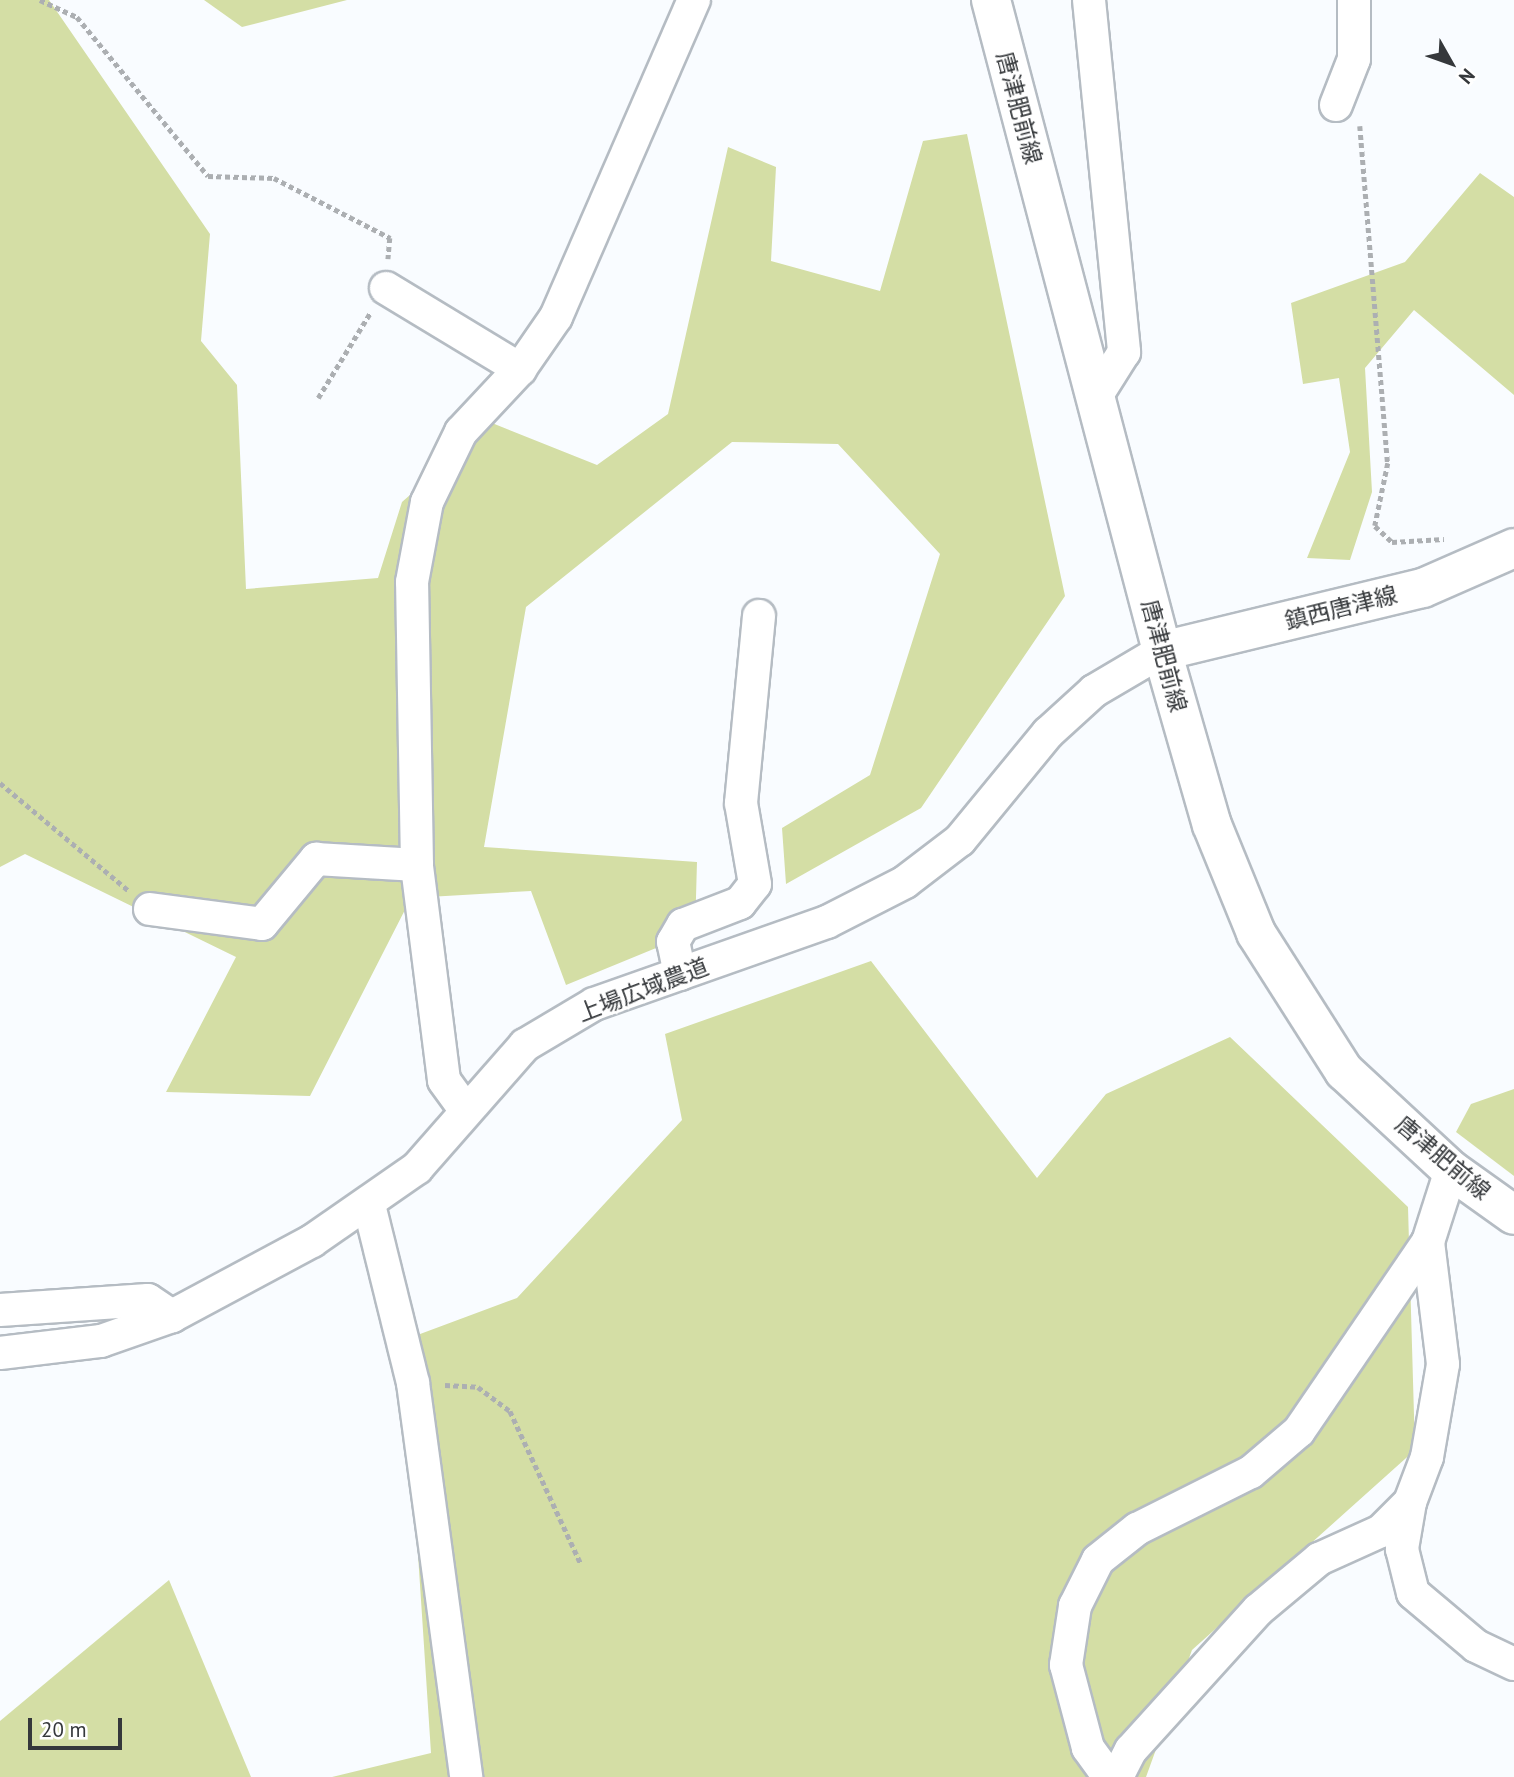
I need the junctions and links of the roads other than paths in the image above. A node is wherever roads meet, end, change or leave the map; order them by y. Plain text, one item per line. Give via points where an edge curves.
1 (694, 0) edge
2 (991, 0) edge
3 (1089, 0) edge
4 (1354, 0) edge
5 (1348, 110) road end
6 (386, 288) road end
7 (520, 369) junction
8 (1095, 398) junction
9 (1514, 548) edge
10 (759, 616) dead end
11 (1161, 650) junction
12 (417, 865) junction
13 (150, 909) road end
14 (680, 974) junction
15 (464, 1108) junction
16 (1451, 1170) junction
17 (369, 1205) junction
18 (1514, 1215) edge
19 (1428, 1242) junction
20 (0, 1310) edge
21 (172, 1316) junction
22 (0, 1353) edge
23 (1410, 1503) junction
24 (1514, 1664) edge
25 (466, 1777) edge
26 (1109, 1777) edge
27 (1117, 1777) edge

1 - 7 street via 556,317
2 - 8 main road, 唐津肥前線
3 - 8 street via 1124,352
4 - 5 street
6 - 7 street
7 - 12 street via 461,432 427,502 412,582
8 - 11 main road, 唐津肥前線
9 - 11 main road, 鎮西唐津線 via 1423,588
10 - 14 street via 741,803 755,884 740,903 683,925 673,942
11 - 14 street, 上場広域農道 via 1094,691 1048,733 960,840 905,882 827,922
11 - 16 main road, 唐津肥前線 via 1212,825 1256,933 1344,1071
12 - 13 street via 316,859 262,924
12 - 15 street via 444,1080
14 - 15 street, 上場広域農道 via 594,1004 525,1045
15 - 17 street, 上場広域農道 via 416,1168
16 - 18 main road, 唐津肥前線
16 - 19 street
17 - 21 street, 上場広域農道
17 - 25 street via 413,1383
19 - 23 street via 1443,1364 1427,1457
19 - 26 street via 1299,1431 1251,1472 1137,1529 1098,1560 1075,1606 1066,1665 1088,1748
20 - 21 street via 148,1300
21 - 22 street, 上場広域農道 via 101,1341
23 - 24 street via 1402,1549 1413,1594 1476,1646
23 - 27 street via 1381,1531 1319,1559 1258,1610 1131,1750

